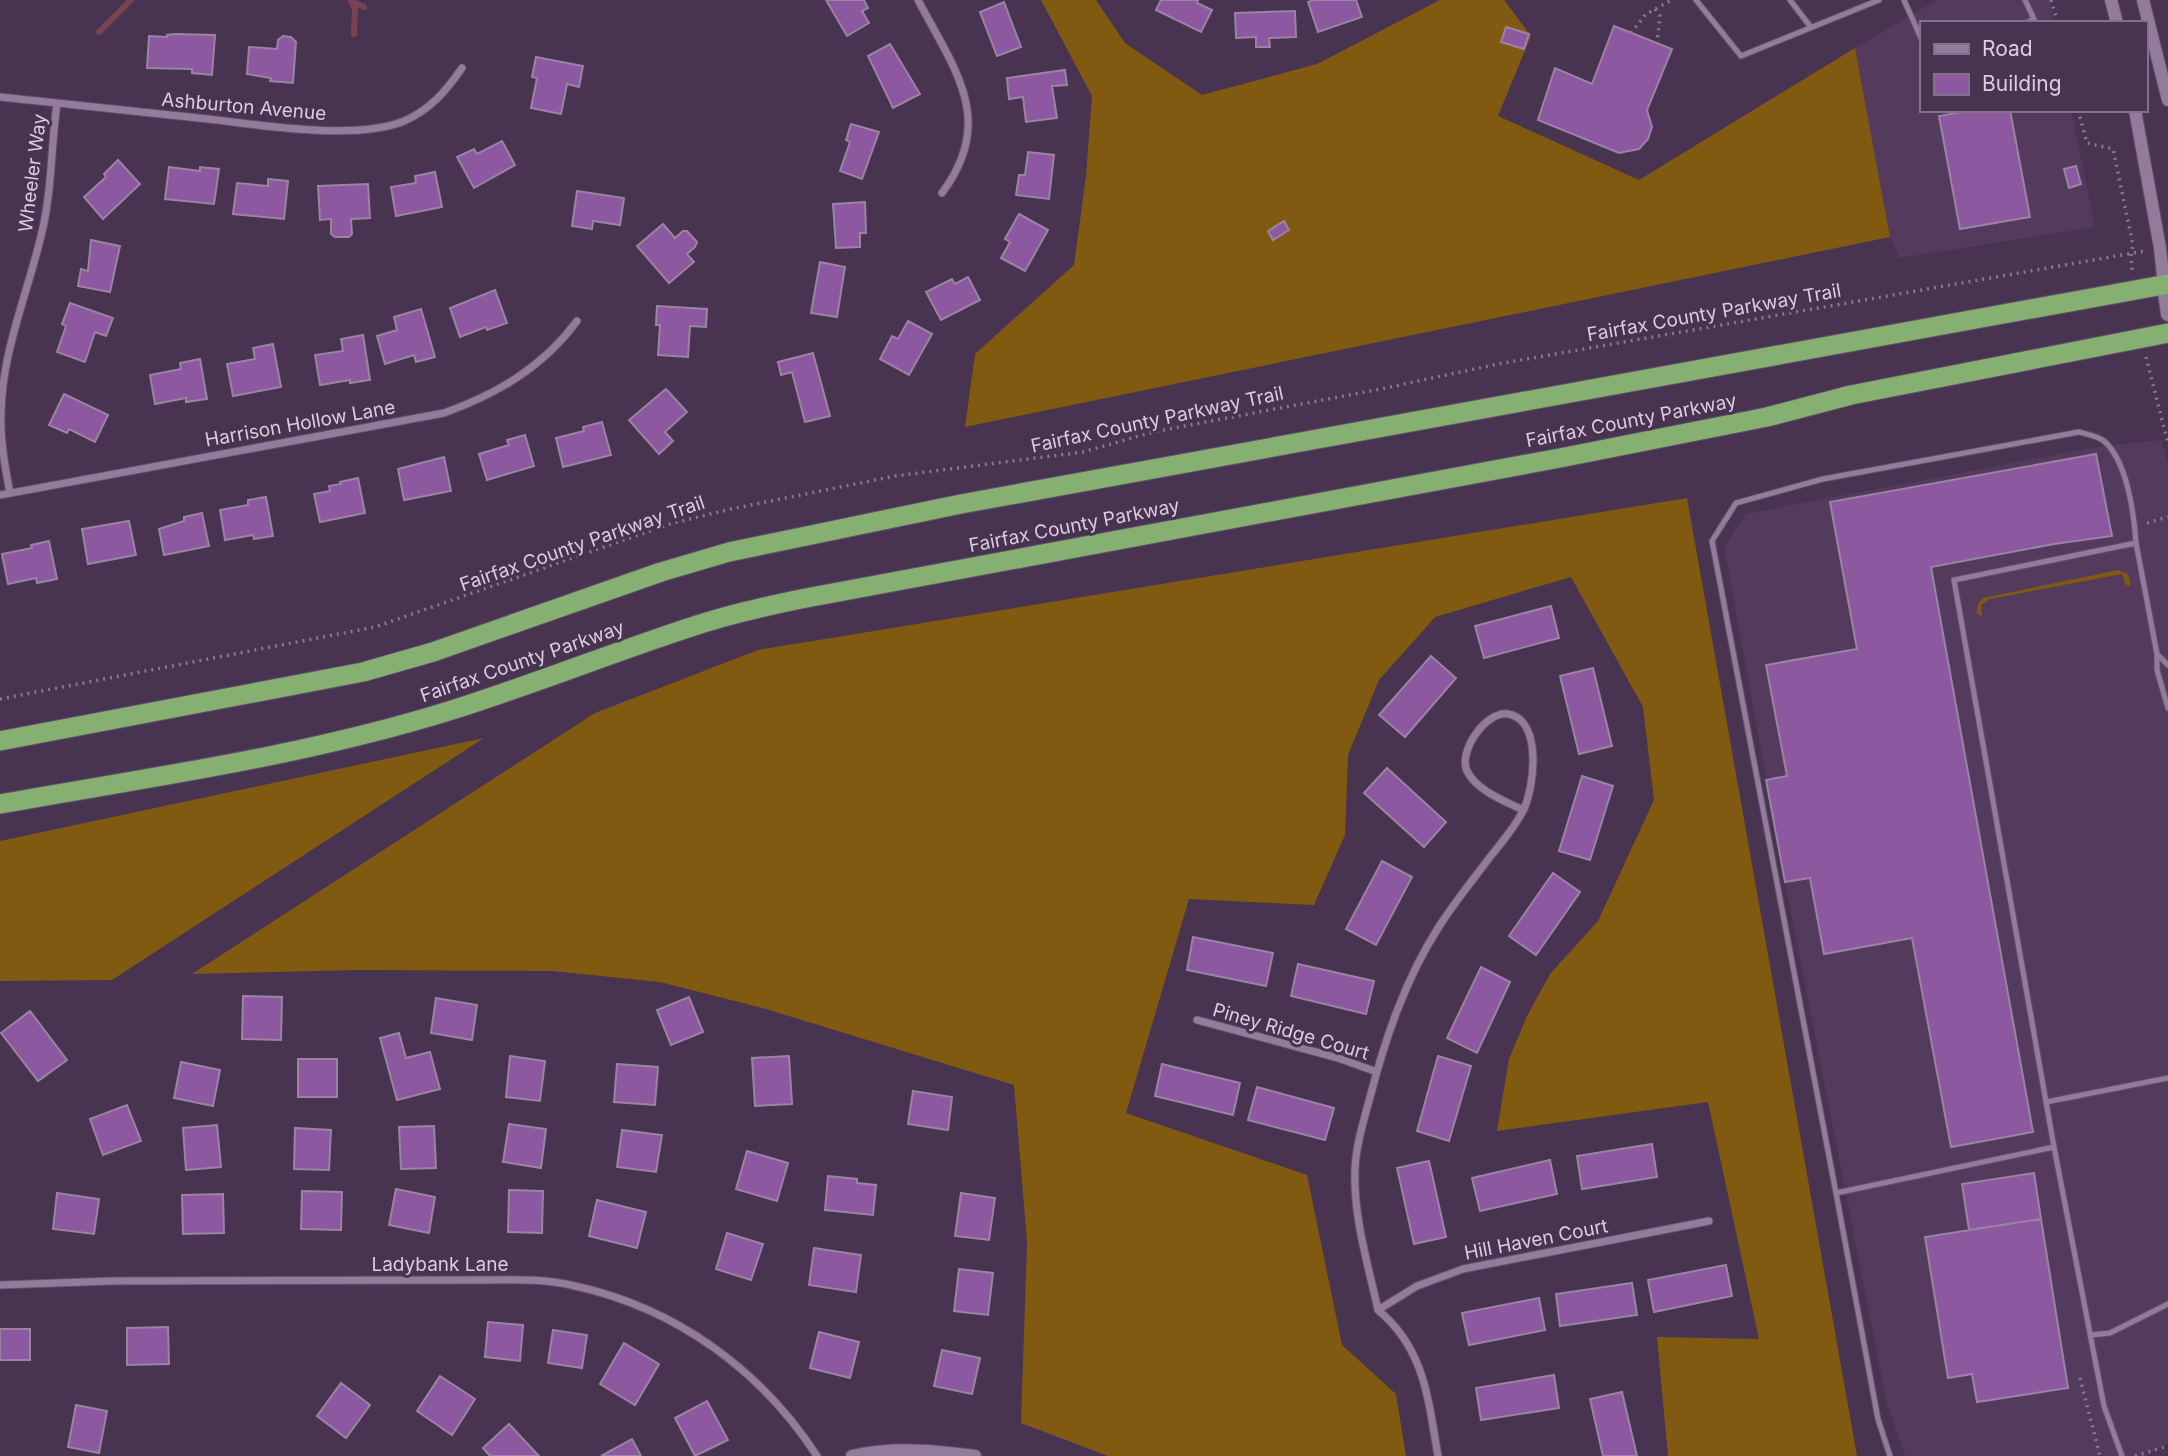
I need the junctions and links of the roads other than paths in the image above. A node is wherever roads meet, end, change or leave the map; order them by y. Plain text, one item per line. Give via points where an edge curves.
1 (918, 0) edge
2 (1696, 0) edge
3 (1790, 0) edge
4 (1879, 0) edge
5 (1904, 0) edge
6 (2025, 0) edge
7 (2111, 0) edge
8 (2143, 0) edge
9 (2030, 21) edge
10 (2116, 21) edge
11 (1810, 26) junction
12 (1920, 36) edge
13 (462, 68) dead end
14 (0, 97) edge
15 (2168, 100) edge
16 (57, 103) junction
17 (2135, 112) edge
18 (942, 193) dead end
19 (2166, 285) edge
20 (2168, 314) edge
21 (577, 321) dead end
22 (2168, 333) edge
23 (10, 493) junction
24 (0, 495) edge
25 (2136, 543) junction
26 (2157, 654) junction
27 (2168, 665) edge
28 (2168, 708) edge
29 (0, 740) edge
30 (0, 804) edge
31 (1523, 810) junction
32 (1197, 1020) dead end
33 (1377, 1072) junction
34 (2168, 1079) edge
35 (2046, 1102) junction
36 (2054, 1147) junction
37 (1836, 1193) junction
38 (1709, 1222) dead end
39 (0, 1284) edge
40 (2168, 1304) edge
41 (1378, 1310) junction
42 (2091, 1335) junction
43 (817, 1456) edge
44 (852, 1456) edge
45 (975, 1456) edge
46 (1438, 1456) edge
47 (1890, 1456) edge
48 (2122, 1456) edge

1 - 18 street via 955,71 968,108 964,155
2 - 11 lane via 1741,55
3 - 11 lane
4 - 11 lane
5 - 12 lane
6 - 9 lane via 2034,19
7 - 10 street
8 - 15 street
13 - 16 street, Ashburton Avenue via 426,109 379,128 347,131
14 - 16 street, Ashburton Avenue
16 - 23 street, Wheeler Way via 44,222 7,360 1,410
17 - 19 street
19 - 20 main road
19 - 29 highway, Fairfax County Parkway via 799,536 661,572 363,672
21 - 23 street, Harrison Hollow Lane via 541,362 512,383 444,413
22 - 30 highway, Fairfax County Parkway via 1592,452 806,598 688,628 453,710 368,734
23 - 24 street, Harrison Hollow Lane
25 - 26 lane
25 - 35 lane via 1954,580
25 - 37 lane via 2120,460 2102,439 2079,432 1823,479 1736,503 1712,541
26 - 27 lane
26 - 28 lane
31 - 31 street via 1531,792 1532,748 1519,720 1508,714 1488,721 1479,730 1464,761 1478,785
31 - 33 street via 1418,960
32 - 33 street, Piney Ridge Court
33 - 41 street via 1355,1167 1356,1197
34 - 35 lane
35 - 36 lane
36 - 37 lane
36 - 42 lane
37 - 47 lane via 1878,1419
38 - 41 street, Hill Haven Court via 1463,1269 1417,1286
39 - 43 street, Ladybank Lane via 534,1280 573,1285 650,1310 708,1342 774,1399
40 - 42 lane via 2110,1333
41 - 46 street via 1405,1338 1418,1361
42 - 48 lane via 2104,1406
44 - 45 street via 902,1450

